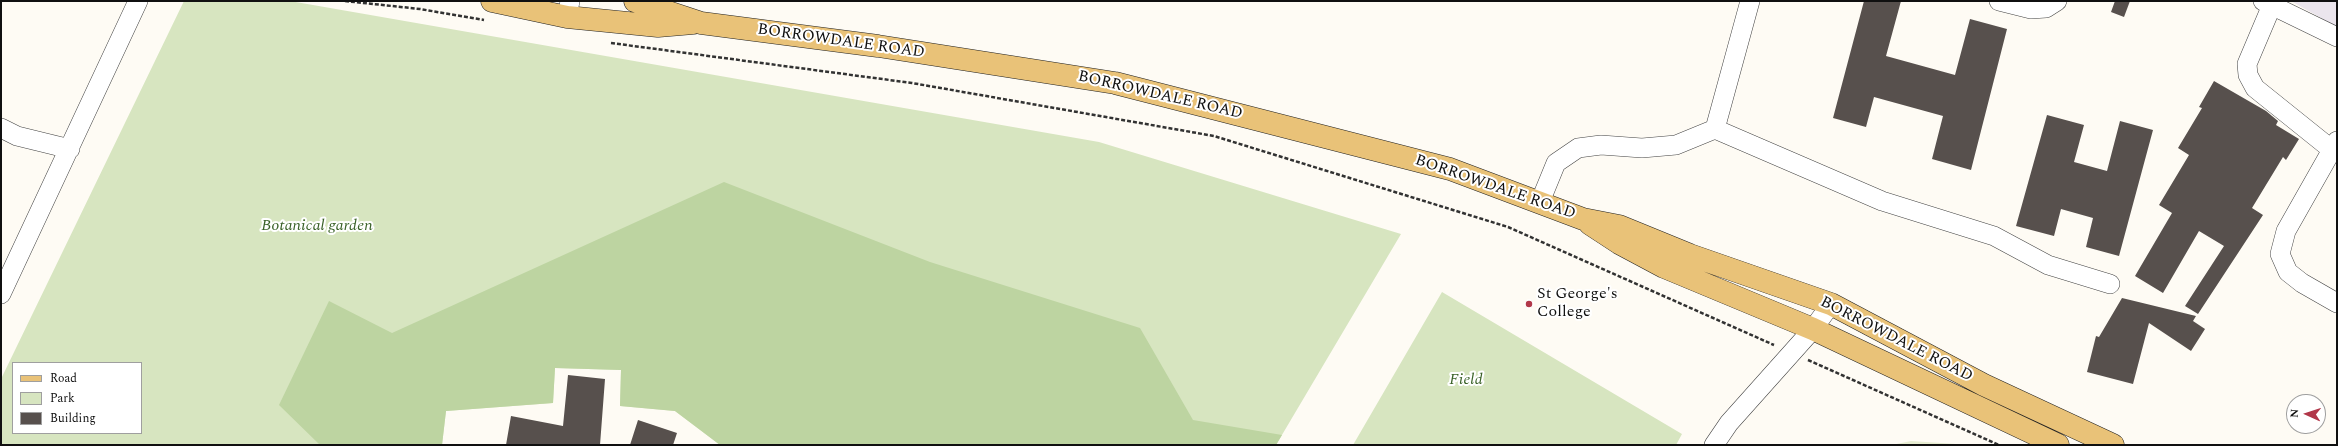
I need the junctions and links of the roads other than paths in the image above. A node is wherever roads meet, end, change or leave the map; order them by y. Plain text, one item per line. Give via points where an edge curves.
1 (138, 1) edge
2 (635, 1) edge
3 (1750, 1) edge
4 (2000, 1) edge
5 (2057, 1) edge
6 (2268, 3) edge
7 (568, 9) edge
8 (491, 11) edge
9 (700, 23) junction
10 (2337, 37) edge
11 (1, 128) edge
12 (1715, 129) junction
13 (2334, 145) edge
14 (70, 149) junction
15 (1540, 202) junction
16 (1583, 219) junction
17 (2110, 284) dead end
18 (1, 294) edge
19 (2337, 303) edge
20 (1831, 304) junction
21 (1813, 329) junction
22 (1714, 445) edge
23 (2058, 445) edge
24 (2113, 445) edge

1 - 14 street
2 - 9 main road, BORROWDALE ROAD
3 - 12 street
4 - 5 street via 2031,9 2046,8
6 - 10 street
6 - 13 street via 2247,64 2248,75 2255,88
7 - 8 main road, BORROWDALE ROAD
7 - 9 main road, BORROWDALE ROAD via 658,26
9 - 15 main road, BORROWDALE ROAD via 878,46 1115,83 1450,169
11 - 14 street via 17,136
12 - 15 street via 1676,145 1642,148 1601,145 1578,148 1556,163
12 - 17 street via 1882,201 1994,236 2048,265
13 - 19 street via 2286,231 2280,254 2288,272 2302,284
14 - 18 street
15 - 16 main road, BORROWDALE ROAD
16 - 20 main road, BORROWDALE ROAD via 1619,226 1690,255
16 - 21 main road, BORROWDALE ROAD via 1619,243 1664,267
20 - 21 street
20 - 24 main road, BORROWDALE ROAD via 1984,384
21 - 22 street via 1729,423
21 - 23 main road, BORROWDALE ROAD

